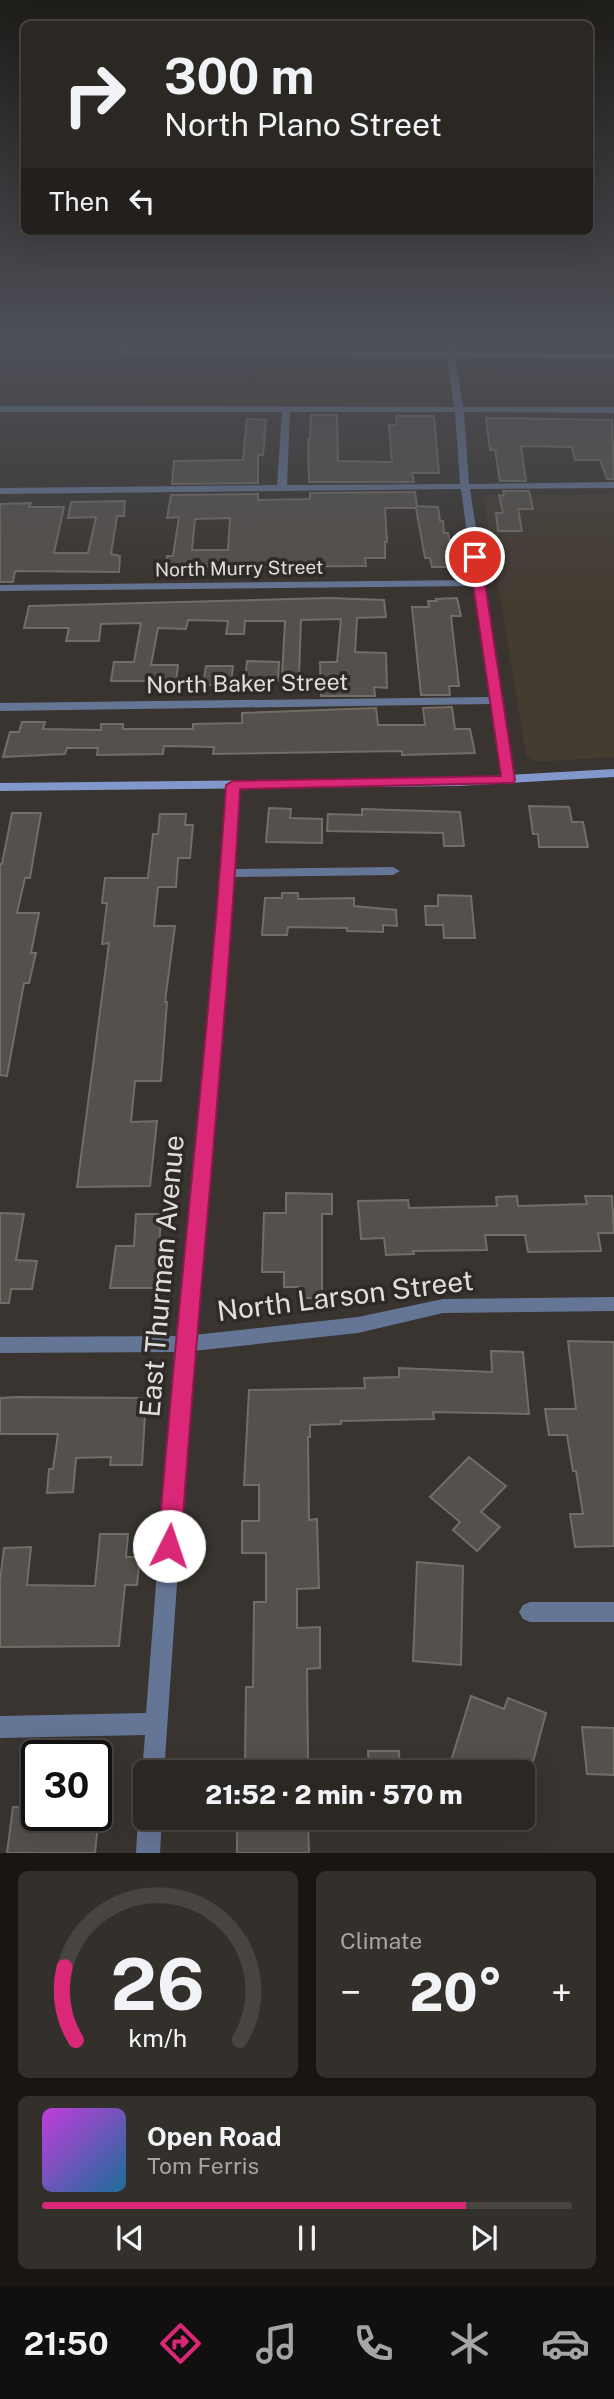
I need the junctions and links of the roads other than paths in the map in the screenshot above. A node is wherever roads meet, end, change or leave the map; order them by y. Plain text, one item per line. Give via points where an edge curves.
1 (285, 427) edge
2 (460, 427) edge
3 (614, 485) edge
4 (465, 487) junction
5 (282, 488) junction
6 (0, 491) edge
7 (478, 583) junction
8 (0, 588) edge
9 (495, 700) junction
10 (0, 707) edge
11 (614, 773) edge
12 (508, 780) junction
13 (233, 785) junction
14 (0, 788) edge
15 (393, 871) dead end
16 (228, 873) junction
17 (614, 1304) edge
18 (184, 1344) junction
19 (0, 1345) edge
20 (530, 1612) dead end
21 (614, 1612) edge
22 (156, 1724) junction
23 (0, 1727) edge
24 (154, 1760) edge
25 (149, 1830) edge
26 (148, 1853) edge

1 - 5 street
2 - 4 street
3 - 4 street
4 - 5 street
4 - 7 street
5 - 6 street
7 - 8 street, North Murry Street
7 - 9 street
9 - 10 street, North Baker Street
9 - 12 street
11 - 12 main road
12 - 13 main road
13 - 14 main road
13 - 16 street, East Thurman Avenue
15 - 16 street
16 - 18 street, East Thurman Avenue
17 - 18 street, North Larson Street via 443,1306 358,1325
18 - 19 street, North Larson Street
18 - 22 street, East Thurman Avenue
20 - 21 street
22 - 23 street
22 - 24 street, East Thurman Avenue
25 - 26 street

